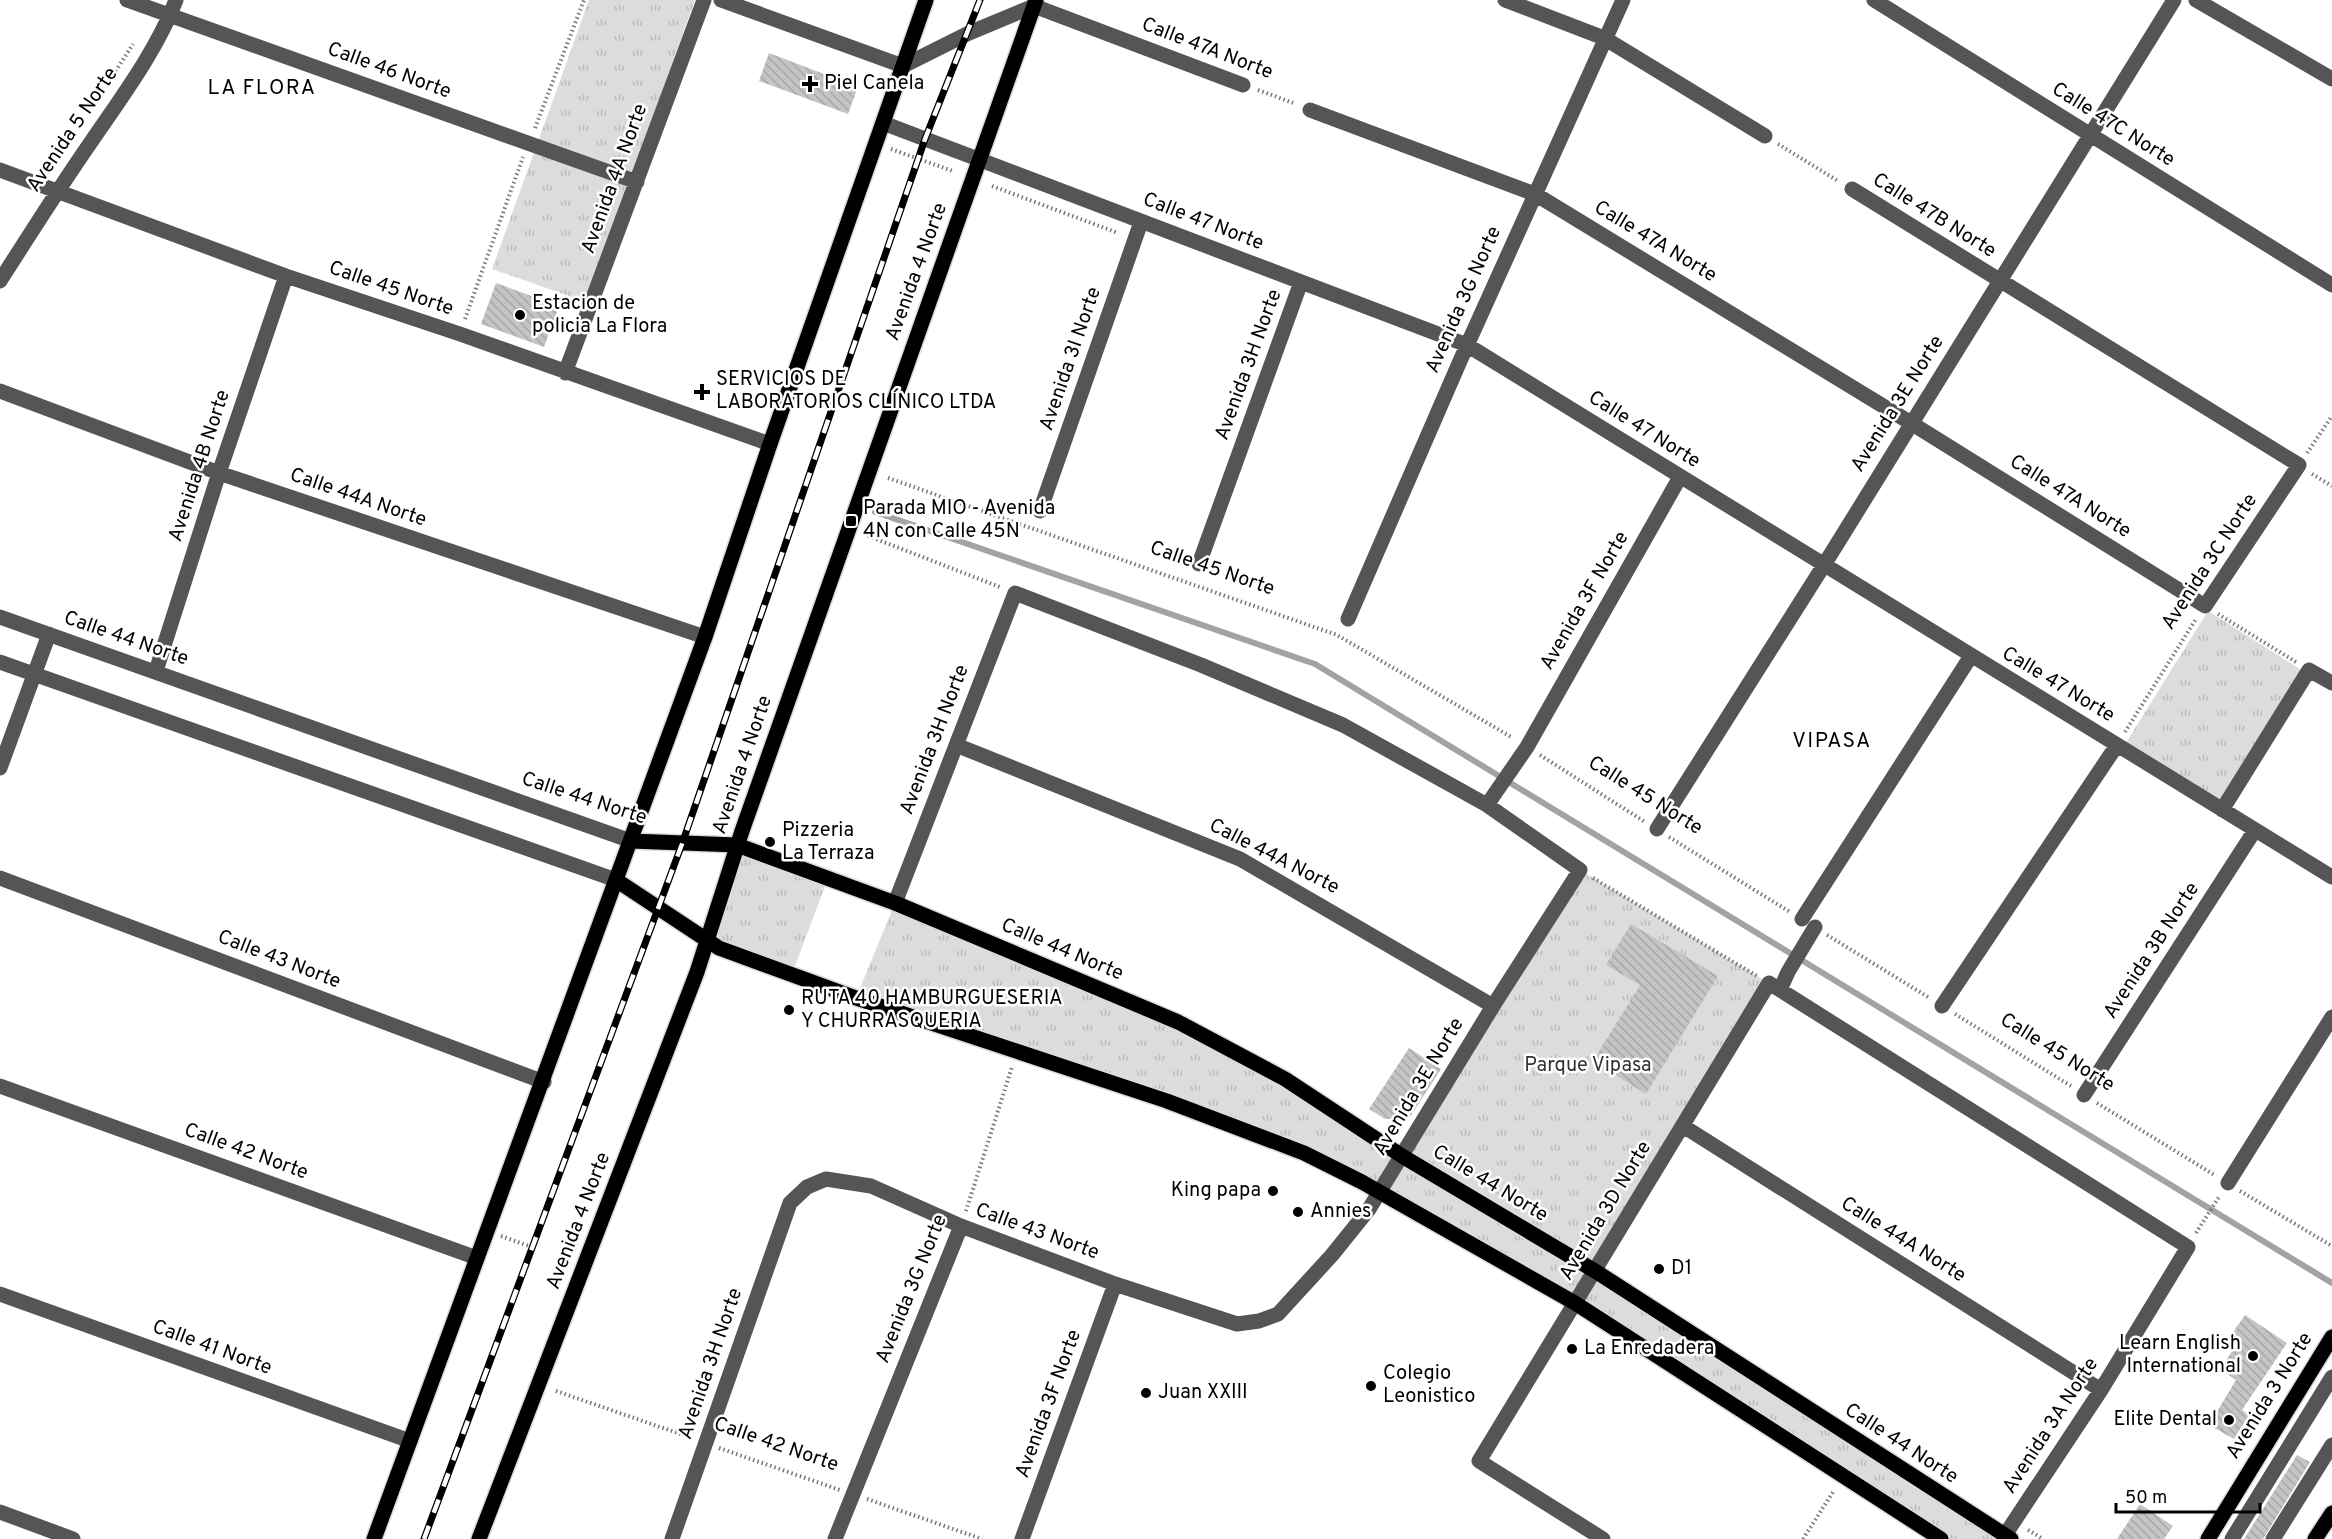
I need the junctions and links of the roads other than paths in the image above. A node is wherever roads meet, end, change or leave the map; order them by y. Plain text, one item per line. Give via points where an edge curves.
1 (128, 0) edge
2 (176, 0) edge
3 (704, 0) edge
4 (721, 0) edge
5 (926, 0) edge
6 (1505, 0) edge
7 (1623, 0) edge
8 (1874, 0) edge
9 (2174, 0) edge
10 (2196, 0) edge
11 (1035, 3) edge
12 (170, 15) junction
13 (1604, 38) junction
14 (903, 66) junction
15 (2332, 79) edge
16 (1243, 85) road end
17 (1310, 110) road end
18 (883, 123) junction
19 (1765, 136) road end
20 (2091, 136) junction
21 (979, 160) junction
22 (0, 170) edge
23 (637, 182) junction
24 (1852, 189) road end
25 (57, 191) junction
26 (1535, 194) junction
27 (1141, 222) junction
28 (286, 276) junction
29 (0, 281) edge
30 (1999, 281) junction
31 (1301, 282) junction
32 (2332, 285) edge
33 (1467, 345) junction
34 (565, 373) junction
35 (0, 391) edge
36 (1911, 423) junction
37 (770, 444) junction
38 (2299, 465) joint
39 (219, 473) junction
40 (1680, 477) junction
41 (1040, 511) dead end
42 (1199, 564) dead end
43 (1824, 565) junction
44 (2205, 606) joint
45 (0, 617) edge
46 (1348, 619) dead end
47 (49, 634) junction
48 (705, 637) junction
49 (1971, 656) junction
50 (0, 662) edge
51 (156, 671) junction
52 (35, 674) junction
53 (2332, 684) edge
54 (2121, 738) junction
55 (956, 745) junction
56 (0, 768) edge
57 (1487, 805) junction
58 (2222, 810) junction
59 (1657, 829) road end
60 (2255, 830) junction
61 (631, 841) junction
62 (737, 845) junction
63 (2332, 877) edge
64 (0, 878) edge
65 (616, 880) junction
66 (895, 903) junction
67 (708, 941) junction
68 (1774, 986) junction
69 (1493, 1006) junction
70 (1942, 1006) road end
71 (2332, 1017) edge
72 (544, 1082) junction
73 (0, 1086) edge
74 (2084, 1095) road end
75 (1683, 1126) junction
76 (1402, 1156) junction
77 (2228, 1184) road end
78 (1380, 1191) junction
79 (790, 1203) joint
80 (961, 1226) junction
81 (477, 1258) junction
82 (1595, 1271) junction
83 (1115, 1284) junction
84 (0, 1294) edge
85 (1575, 1303) junction
86 (1278, 1314) joint
87 (2332, 1337) edge
88 (2332, 1377) edge
89 (2101, 1390) junction
90 (410, 1441) junction
91 (2332, 1445) edge
92 (0, 1512) edge
93 (2332, 1513) edge
94 (2008, 1537) edge
95 (73, 1539) edge
96 (374, 1539) edge
97 (479, 1539) edge
98 (672, 1539) edge
99 (836, 1539) edge
100 (1022, 1539) edge
101 (1602, 1539) edge
102 (1941, 1539) edge
103 (2208, 1539) edge
104 (2232, 1539) edge
105 (2273, 1539) edge
106 (2315, 1539) edge

1 - 12 street, Calle 46 Norte
2 - 12 street, Avenida 5 Norte
3 - 23 street, Avenida 4A Norte
4 - 14 street
5 - 14 main road
6 - 13 street
7 - 13 street, Avenida 3G Norte
8 - 20 street, Calle 47C Norte
9 - 20 street, Avenida 3E Norte
10 - 15 street
11 - 14 street
11 - 16 street, Calle 47A Norte
11 - 21 main road, Avenida 4 Norte
12 - 23 street, Calle 46 Norte
12 - 25 street, Avenida 5 Norte via 127,88
13 - 19 street
13 - 26 street, Avenida 3G Norte
14 - 18 main road
17 - 26 street, Calle 47A Norte
18 - 21 street, Calle 47 Norte
18 - 37 main road
20 - 30 street, Avenida 3E Norte
20 - 32 street, Calle 47C Norte
21 - 27 street, Calle 47 Norte
21 - 62 main road, Avenida 4 Norte
22 - 25 street, Calle 45 Norte
23 - 34 street, Avenida 4A Norte
24 - 30 street, Calle 47B Norte
25 - 28 street, Calle 45 Norte
25 - 29 street, Avenida 5 Norte
26 - 33 street, Avenida 3G Norte
26 - 36 street, Calle 47A Norte
27 - 31 street, Calle 47 Norte
27 - 41 street, Avenida 3I Norte
28 - 34 street, Calle 45 Norte
28 - 39 street, Avenida 4B Norte
30 - 36 street, Avenida 3E Norte
30 - 38 street, Calle 47B Norte
31 - 33 street, Calle 47 Norte
31 - 42 street, Avenida 3H Norte
33 - 40 street, Calle 47 Norte
33 - 46 street, Avenida 3G Norte
34 - 37 street, Calle 45 Norte
35 - 39 street, Calle 44A Norte
36 - 43 street, Avenida 3E Norte
36 - 44 street, Calle 47A Norte
37 - 48 main road
38 - 44 street, Avenida 3C Norte
39 - 48 street, Calle 44A Norte
39 - 51 street, Avenida 4B Norte
40 - 43 street, Calle 47 Norte
40 - 57 street, Avenida 3F Norte via 1523,752
43 - 49 street, Calle 47 Norte
43 - 59 street, Avenida 3E Norte
45 - 47 street, Calle 44 Norte
47 - 51 street, Calle 44 Norte
47 - 52 street
48 - 61 main road
49 - 54 street, Calle 47 Norte
49 - 68 street, Avenida 3D Norte via 1809,923 1802,949
50 - 52 street
51 - 61 street, Calle 44 Norte
52 - 56 street
52 - 65 street
53 - 58 street via 2309,670
54 - 58 street, Calle 47 Norte
54 - 70 street
55 - 57 street, Avenida 3H Norte via 1015,592 1322,716
55 - 66 street, Avenida 3H Norte
55 - 69 street, Calle 44A Norte via 1240,859
57 - 69 street, Avenida 3E Norte via 1580,870
58 - 60 street, Calle 47 Norte
60 - 63 street, Calle 47 Norte
60 - 74 street, Avenida 3B Norte
61 - 62 main road, Calle 44 Norte
61 - 65 main road
62 - 66 main road, Calle 44 Norte
62 - 67 main road, Avenida 4 Norte
64 - 72 street, Calle 43 Norte
65 - 67 main road
65 - 72 main road
66 - 76 main road, Calle 44 Norte via 1178,1022 1285,1079
67 - 78 main road via 856,998 1167,1101 1304,1153
67 - 97 main road, Avenida 4 Norte
68 - 75 street, Avenida 3D Norte
68 - 89 street, Avenida 3A Norte via 2188,1247
69 - 76 street, Avenida 3E Norte
71 - 77 street
72 - 81 main road
73 - 81 street, Calle 42 Norte
75 - 82 street, Avenida 3D Norte
75 - 89 street, Calle 44A Norte
76 - 78 street, Avenida 3E Norte
76 - 82 main road, Calle 44 Norte
78 - 85 main road
78 - 86 street, Avenida 3E Norte via 1332,1255
79 - 80 street, Calle 43 Norte via 807,1187 826,1179 871,1186
79 - 98 street, Avenida 3H Norte
80 - 83 street, Calle 43 Norte
80 - 99 street, Avenida 3G Norte
81 - 90 main road
82 - 85 street, Avenida 3D Norte
82 - 94 main road, Calle 44 Norte
83 - 86 street, Calle 43 Norte via 1237,1324
83 - 100 street, Avenida 3F Norte
84 - 90 street, Calle 41 Norte
85 - 101 street, Avenida 3D Norte via 1479,1461
85 - 102 main road
87 - 103 main road, Avenida 3 Norte
88 - 104 street
89 - 94 street, Avenida 3A Norte
90 - 96 main road
91 - 105 street
92 - 95 street
93 - 106 main road

